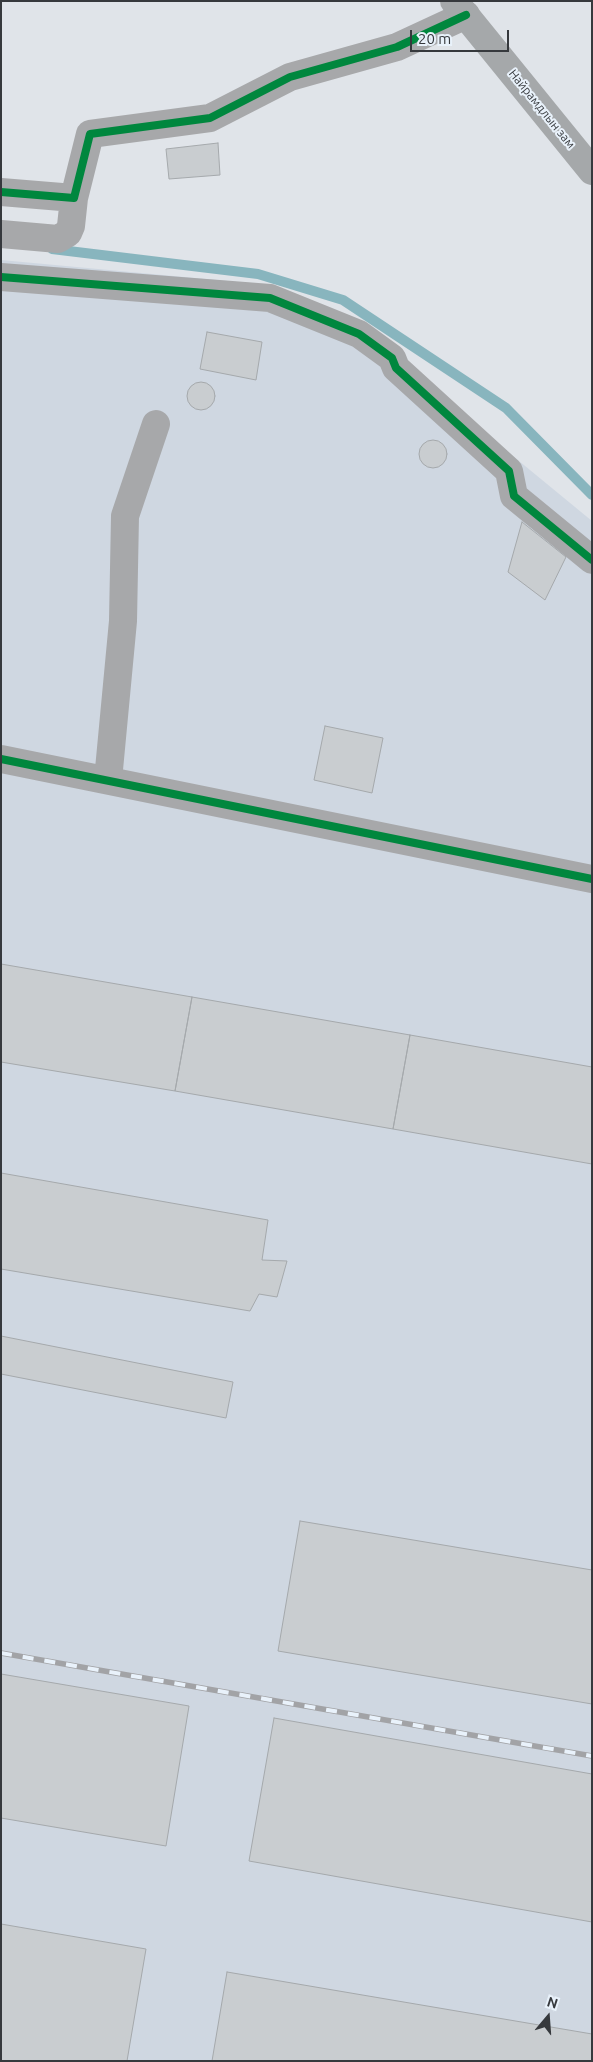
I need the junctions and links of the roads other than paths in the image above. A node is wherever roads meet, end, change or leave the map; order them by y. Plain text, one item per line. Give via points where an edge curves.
1 (460, 8) edge
2 (592, 171) edge
3 (1, 192) edge
4 (74, 198) junction
5 (1, 234) edge
6 (1, 277) edge
7 (156, 424) dead end
8 (592, 560) edge
9 (1, 759) edge
10 (108, 780) junction
11 (592, 879) edge

1 - 2 main road, Найрамдлын зам
1 - 4 street via 397,47 290,77 210,118 90,134
3 - 4 street
4 - 5 street via 68,234 58,239
6 - 8 street via 270,298 359,334 392,358 396,368 509,471 514,496
7 - 10 street via 126,516 123,621
9 - 10 street
10 - 11 street

